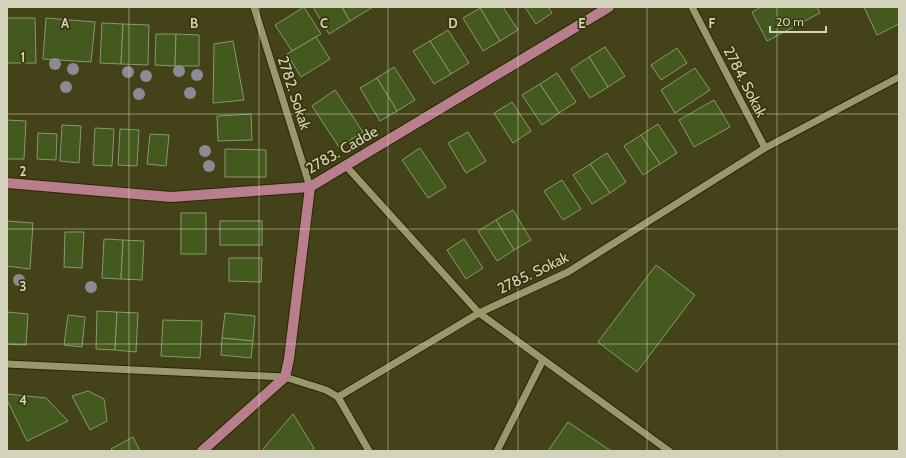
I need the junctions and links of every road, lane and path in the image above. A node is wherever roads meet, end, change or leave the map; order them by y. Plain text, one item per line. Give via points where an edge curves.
1 (254, 7) edge
2 (609, 7) edge
3 (692, 7) edge
4 (899, 77) edge
5 (765, 148) junction
6 (346, 166) junction
7 (7, 184) edge
8 (310, 186) junction
9 (479, 313) junction
10 (543, 360) junction
11 (7, 364) edge
12 (285, 376) junction
13 (338, 397) junction
14 (202, 451) edge
15 (369, 451) edge
16 (497, 451) edge
17 (669, 451) edge

1 - 8 street, 2782. Sokak
2 - 6 main road, 2783. Cadde
3 - 5 street, 2784. Sokak
4 - 5 street, 2785. Sokak
5 - 9 street, 2785. Sokak via 568,272
6 - 8 main road, 2783. Cadde
6 - 9 street
7 - 8 main road, 2783. Cadde via 171,197
8 - 12 main road
9 - 10 street
9 - 13 street, 2785. Sokak
10 - 16 street
10 - 17 street
11 - 12 street
12 - 13 street via 326,390
12 - 14 main road
13 - 15 street

